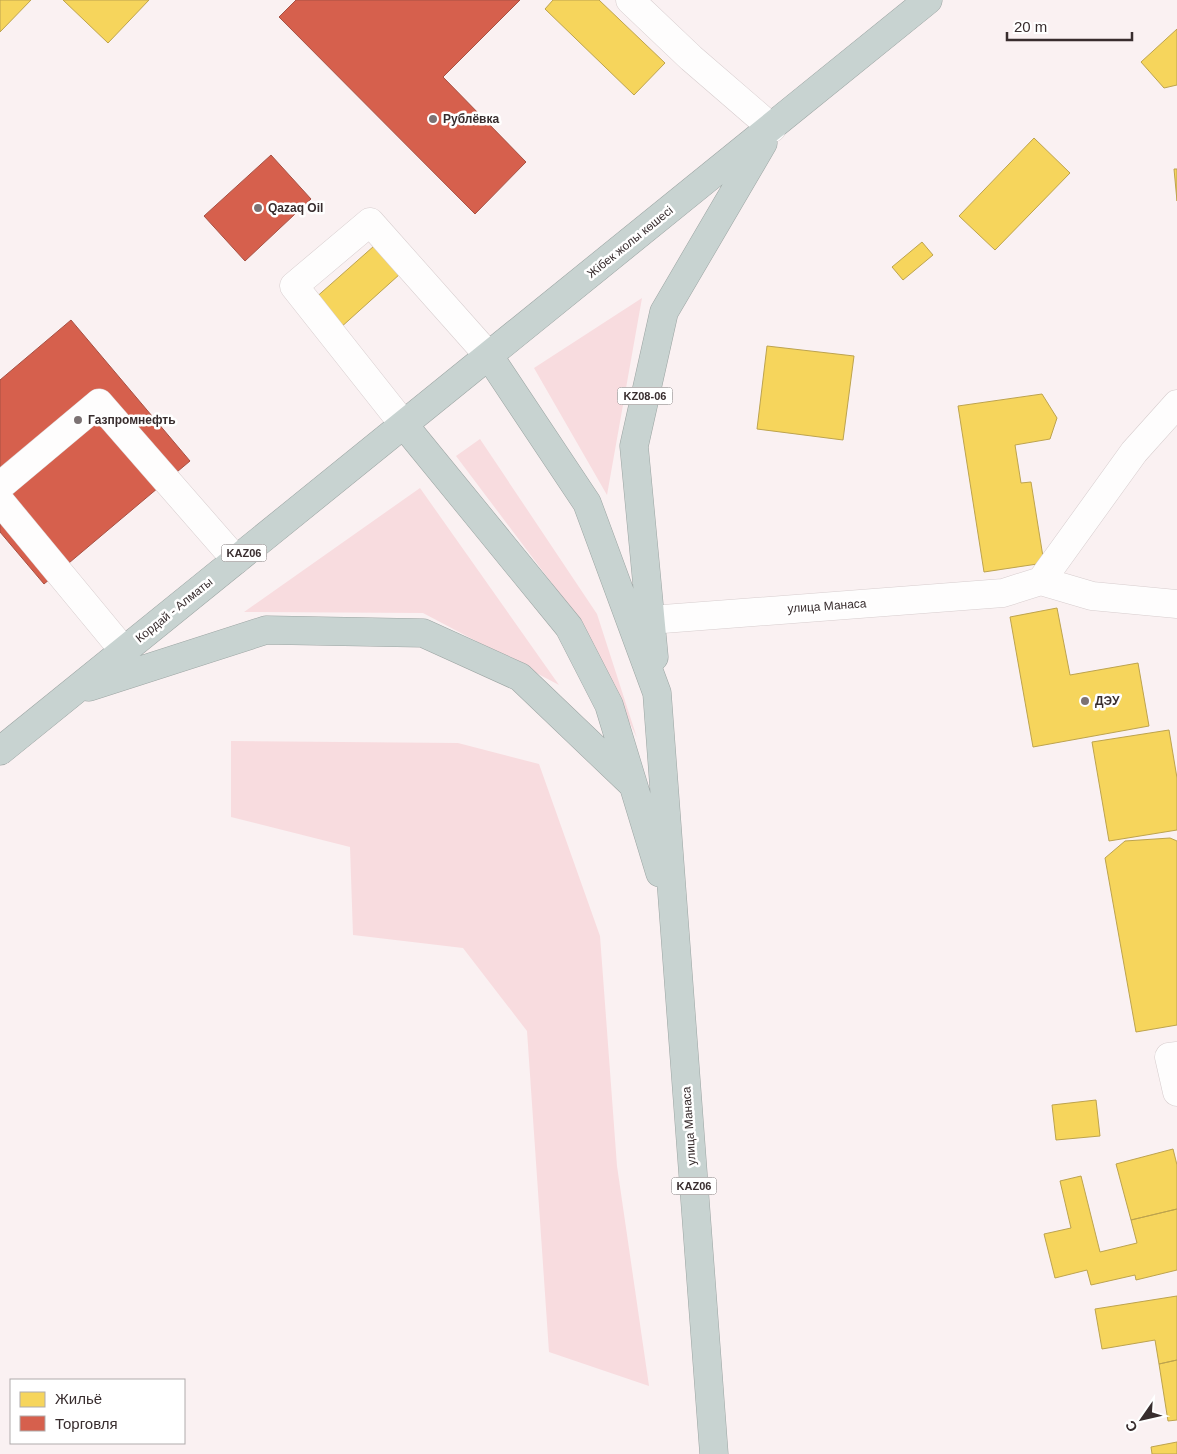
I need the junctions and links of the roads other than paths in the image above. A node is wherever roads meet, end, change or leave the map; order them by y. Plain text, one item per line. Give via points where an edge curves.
1 (630, 0) edge
2 (928, 0) edge
3 (772, 128) junction
4 (489, 356) junction
5 (1177, 404) edge
6 (404, 425) junction
7 (0, 486) edge
8 (0, 502) edge
9 (236, 560) junction
10 (1041, 581) junction
11 (1177, 604) edge
12 (650, 620) junction
13 (124, 651) junction
14 (72, 693) junction
15 (657, 693) junction
16 (0, 751) edge
17 (631, 783) junction
18 (673, 917) junction
19 (1173, 1057) edge
20 (1177, 1092) edge
21 (714, 1454) edge

1 - 3 street
2 - 3 highway, Жібек жолы көшесі / KZ08-06
3 - 4 highway, Жібек жолы көшесі / KZ08-06
3 - 12 highway, KZ08-06 via 664,312 634,446
4 - 6 highway, Кордай - Алматы / KAZ06
4 - 6 street via 370,222 294,286
4 - 15 highway, KAZ06 via 587,503
5 - 10 street via 1134,452
6 - 9 highway, Кордай - Алматы / KAZ06
6 - 17 highway, KAZ06 via 569,627 609,706
7 - 9 street via 99,403
8 - 13 street
9 - 13 highway, Кордай - Алматы / KAZ06
10 - 11 street via 1092,596
10 - 12 street, улица Манаса via 1003,593
12 - 15 highway, KZ08-06
13 - 14 highway, Кордай - Алматы / KAZ06
14 - 16 highway, Кордай - Алматы / KAZ06
14 - 17 highway, KAZ06 via 266,630 423,633 520,677
15 - 18 highway, KAZ06
17 - 18 highway, KAZ06
18 - 21 highway, улица Манаса / KAZ06
19 - 20 street

